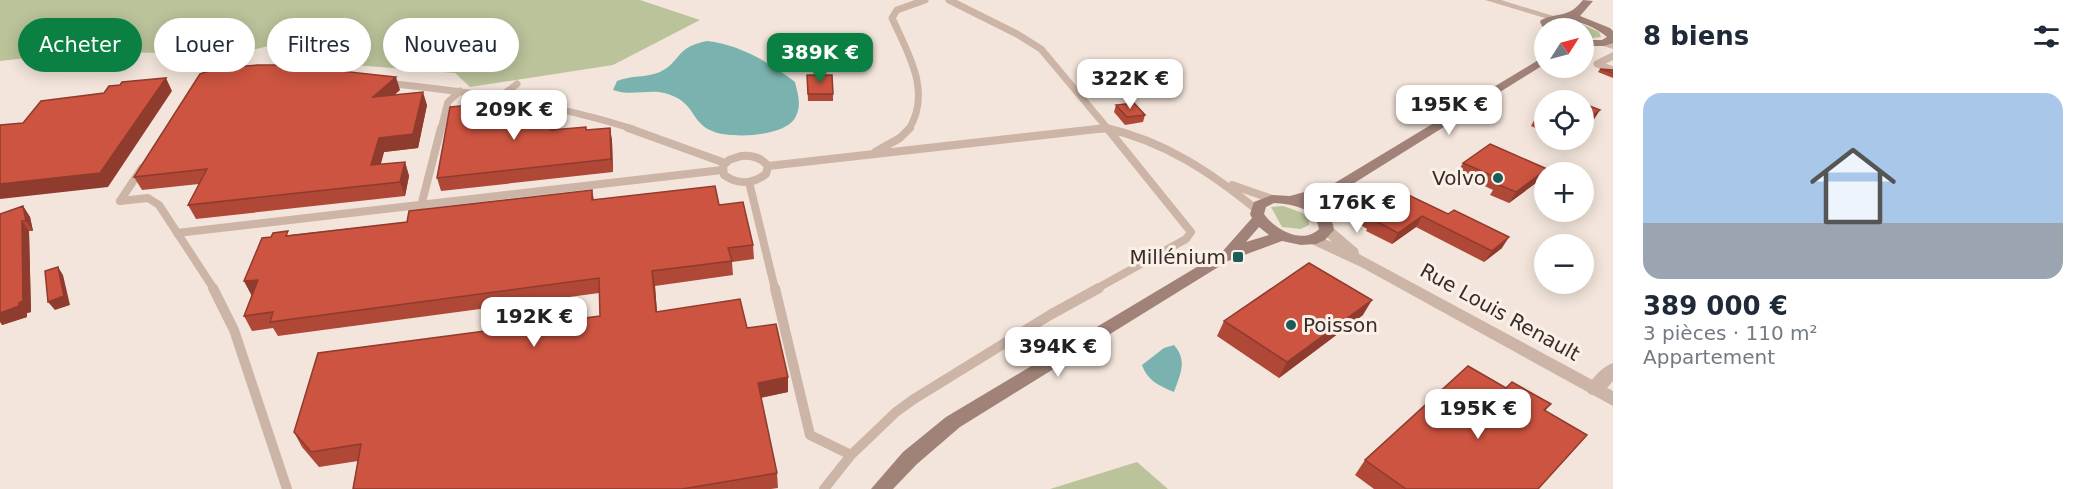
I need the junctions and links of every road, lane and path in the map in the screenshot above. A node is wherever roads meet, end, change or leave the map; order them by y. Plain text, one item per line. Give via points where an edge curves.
1 (925, 0) edge
2 (949, 0) edge
3 (1493, 1) edge
4 (1588, 1) edge
5 (1555, 18) edge
6 (1568, 18) edge
7 (1534, 21) edge
8 (1595, 25) joint
9 (1610, 40) edge
10 (1594, 42) edge
11 (1606, 60) edge
12 (1613, 65) edge
13 (1534, 66) edge
14 (1613, 70) edge
15 (1613, 75) edge
16 (381, 82) edge
17 (517, 84) dead end
18 (460, 91) junction
19 (501, 96) junction
20 (1106, 128) junction
21 (873, 154) junction
22 (146, 162) edge
23 (724, 166) junction
24 (768, 166) junction
25 (749, 182) junction
26 (1224, 182) junction
27 (1338, 187) junction
28 (1272, 200) junction
29 (1292, 200) junction
30 (421, 206) junction
31 (1319, 213) junction
32 (1258, 214) junction
33 (1327, 230) junction
34 (177, 233) junction
35 (1283, 236) junction
36 (1312, 239) junction
37 (1223, 257) junction
38 (1366, 263) junction
39 (1613, 370) edge
40 (1595, 389) junction
41 (1613, 399) edge
42 (851, 455) junction
43 (287, 489) edge
44 (824, 489) edge
45 (881, 489) edge

1 - 21 lane via 897,10 892,18 919,83 915,119 906,132
2 - 20 lane via 1041,50
3 - 5 street
3 - 7 street
4 - 6 main road
4 - 8 main road
8 - 9 main road
9 - 10 main road
11 - 12 lane
11 - 14 lane
11 - 15 lane via 1593,67
13 - 27 main road
16 - 18 lane
17 - 19 lane
18 - 19 lane
18 - 30 lane via 448,102
19 - 23 lane via 615,123
20 - 21 lane
20 - 26 lane via 1138,136
20 - 42 lane via 1177,212 1191,232 1186,239 1050,315 914,399
21 - 24 lane
22 - 34 lane via 120,201 148,198 159,205
23 - 24 lane via 735,157 748,156 761,159
23 - 25 lane via 724,175 734,181
23 - 30 lane
24 - 25 lane via 762,178
25 - 42 lane via 810,435
26 - 28 lane
26 - 32 lane
27 - 29 main road
27 - 31 main road
28 - 29 main road
28 - 32 main road via 1265,201
29 - 31 main road
30 - 34 lane
31 - 33 main road
32 - 35 main road via 1265,225
32 - 37 main road
33 - 36 main road
33 - 38 street, Rue Louis Renault
34 - 43 lane via 212,285 234,330
35 - 36 main road
35 - 37 main road
36 - 38 street, Rue Louis Renault
37 - 45 main road via 952,423
38 - 40 street, Rue Louis Renault
39 - 40 street
40 - 41 street, Rue Louis Renault
42 - 44 lane

